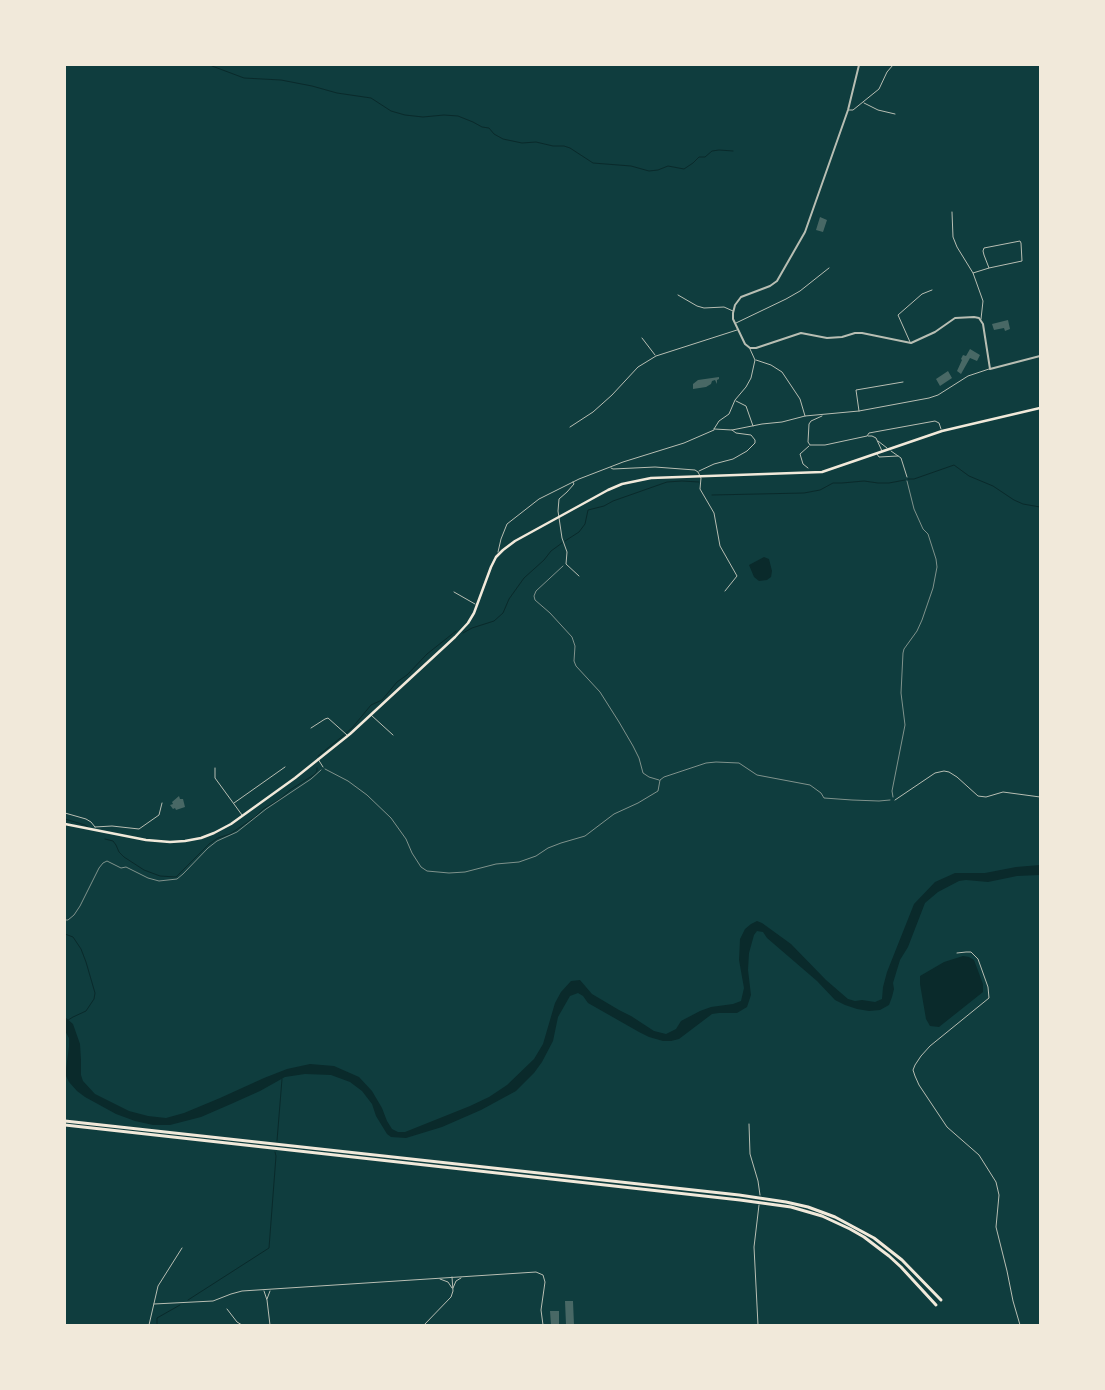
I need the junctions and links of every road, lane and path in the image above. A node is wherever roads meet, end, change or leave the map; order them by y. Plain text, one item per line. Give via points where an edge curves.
1 (858, 65) edge
2 (893, 65) edge
3 (864, 102) junction
4 (848, 110) junction
5 (896, 114) dead end
6 (952, 212) dead end
7 (829, 268) dead end
8 (989, 268) junction
9 (973, 273) junction
10 (932, 290) dead end
11 (678, 295) dead end
12 (733, 311) junction
13 (981, 319) junction
14 (735, 323) junction
15 (738, 330) junction
16 (642, 338) dead end
17 (911, 343) junction
18 (750, 348) junction
19 (656, 356) junction
20 (1040, 356) edge
21 (755, 360) junction
22 (990, 369) junction
23 (903, 382) dead end
24 (735, 401) junction
25 (1040, 408) edge
26 (859, 411) junction
27 (822, 415) junction
28 (805, 416) junction
29 (753, 426) junction
30 (570, 427) dead end
31 (714, 429) junction
32 (732, 430) junction
33 (942, 432) junction
34 (868, 436) junction
35 (878, 441) junction
36 (810, 445) junction
37 (887, 448) dead end
38 (891, 451) dead end
39 (882, 452) junction
40 (877, 454) junction
41 (898, 456) junction
42 (610, 467) junction
43 (808, 468) dead end
44 (698, 472) junction
45 (700, 476) junction
46 (907, 477) joint
47 (573, 482) junction
48 (559, 516) junction
49 (499, 554) junction
50 (566, 564) junction
51 (578, 576) dead end
52 (725, 591) dead end
53 (454, 592) dead end
54 (478, 606) junction
55 (371, 714) junction
56 (310, 728) dead end
57 (393, 735) dead end
58 (347, 736) junction
59 (318, 759) junction
60 (285, 767) dead end
61 (323, 767) junction
62 (215, 768) dead end
63 (660, 780) junction
64 (1040, 797) edge
65 (895, 800) junction
66 (162, 803) dead end
67 (234, 804) junction
68 (65, 813) edge
69 (242, 816) junction
70 (65, 824) edge
71 (95, 827) junction
72 (97, 831) junction
73 (65, 920) edge
74 (957, 953) dead end
75 (65, 1121) edge
76 (749, 1124) dead end
77 (65, 1125) edge
78 (372, 1157) junction
79 (760, 1195) dead end
80 (758, 1205) dead end
81 (182, 1248) dead end
82 (464, 1276) junction
83 (452, 1277) junction
84 (439, 1278) junction
85 (264, 1290) junction
86 (270, 1290) junction
87 (452, 1291) junction
88 (267, 1300) junction
89 (941, 1300) dead end
90 (154, 1304) junction
91 (936, 1305) dead end
92 (228, 1308) dead end
93 (149, 1325) edge
94 (242, 1325) edge
95 (270, 1325) edge
96 (424, 1325) edge
97 (543, 1325) edge
98 (758, 1325) edge
99 (1020, 1325) edge

1 - 4 street
2 - 3 street via 879,89
3 - 4 street
3 - 5 street via 878,110
4 - 12 street via 808,227 782,274 770,286 741,297
6 - 9 street via 955,242
7 - 14 street via 800,291
8 - 8 street via 1022,261 1020,241 984,248
8 - 9 street
9 - 13 street via 984,301
10 - 17 street via 922,294 898,315
11 - 12 street via 704,308 724,307
12 - 14 street
13 - 17 street via 955,318
13 - 22 street
14 - 15 street
15 - 18 street
15 - 19 street
16 - 19 street
17 - 18 street via 862,333 827,338 801,333
18 - 21 street
19 - 30 street via 638,367 593,412
20 - 22 street
21 - 24 street via 749,382
21 - 28 street via 782,372 800,399
22 - 26 street via 968,376 932,397
23 - 26 street via 856,390
24 - 29 street via 746,406
24 - 31 street via 729,414
25 - 33 main road
26 - 27 street
27 - 28 street
27 - 36 street via 809,424
28 - 29 street
29 - 32 street
31 - 32 street
31 - 42 street via 684,443
32 - 44 street via 751,435 755,443 747,451
33 - 34 street via 939,422 935,421 869,433
33 - 39 main road
34 - 35 street via 874,436
34 - 36 street
35 - 37 street
35 - 39 street
36 - 43 street via 800,454
38 - 41 street
39 - 40 main road
40 - 41 street
40 - 45 main road via 816,472
41 - 46 street
42 - 44 street via 655,467
42 - 47 street
44 - 45 street
45 - 48 main road via 651,478 622,484
45 - 52 street via 700,489 713,511 720,546 737,576
46 - 65 path via 914,509 928,534 937,567 922,620 903,653 901,693 905,725 892,792
47 - 48 street via 559,499
47 - 49 street via 536,501 510,522 504,530
48 - 49 main road
48 - 50 street via 567,552
49 - 54 main road via 488,573
50 - 51 street
50 - 63 path via 536,591 535,600 572,637 576,666 600,692 619,722 639,758 643,773
53 - 54 street
54 - 55 main road via 455,637
55 - 57 street
55 - 58 main road
56 - 58 street via 328,718
58 - 59 main road
59 - 61 street
59 - 69 main road
60 - 67 street
61 - 63 path via 367,795 391,818 421,867 427,871 449,873 519,862 585,836 614,814 658,791
61 - 73 path via 236,832 217,841 177,879 158,881 126,867 107,861 103,863 80,906
62 - 67 street via 215,778
63 - 65 path via 706,763 735,762 757,775 810,785 824,798
64 - 65 street via 1003,792 983,798 950,772 944,771 934,773
66 - 71 street via 159,815 139,829
67 - 69 street
68 - 71 street via 86,819
69 - 72 main road via 214,833 185,841 153,842
70 - 72 main road
71 - 72 street
74 - 99 street via 971,952 978,959 989,998 920,1056 915,1065 915,1076 947,1127 979,1155 996,1182 999,1195 996,1227
75 - 78 highway
76 - 79 street via 750,1154
77 - 78 highway
78 - 89 highway via 748,1196 802,1206 840,1220 874,1238 902,1260
78 - 91 highway via 794,1208 829,1219 864,1237 901,1267
80 - 98 street via 754,1247
81 - 90 street via 160,1283
82 - 83 street
82 - 87 street via 456,1281
82 - 97 street via 533,1272 543,1275
83 - 84 street
83 - 87 street
84 - 86 street
84 - 87 street via 448,1282
85 - 86 street
85 - 88 street
85 - 90 street via 235,1292 213,1301
86 - 88 street
87 - 96 street via 449,1300
88 - 95 street
90 - 93 street
92 - 94 street

